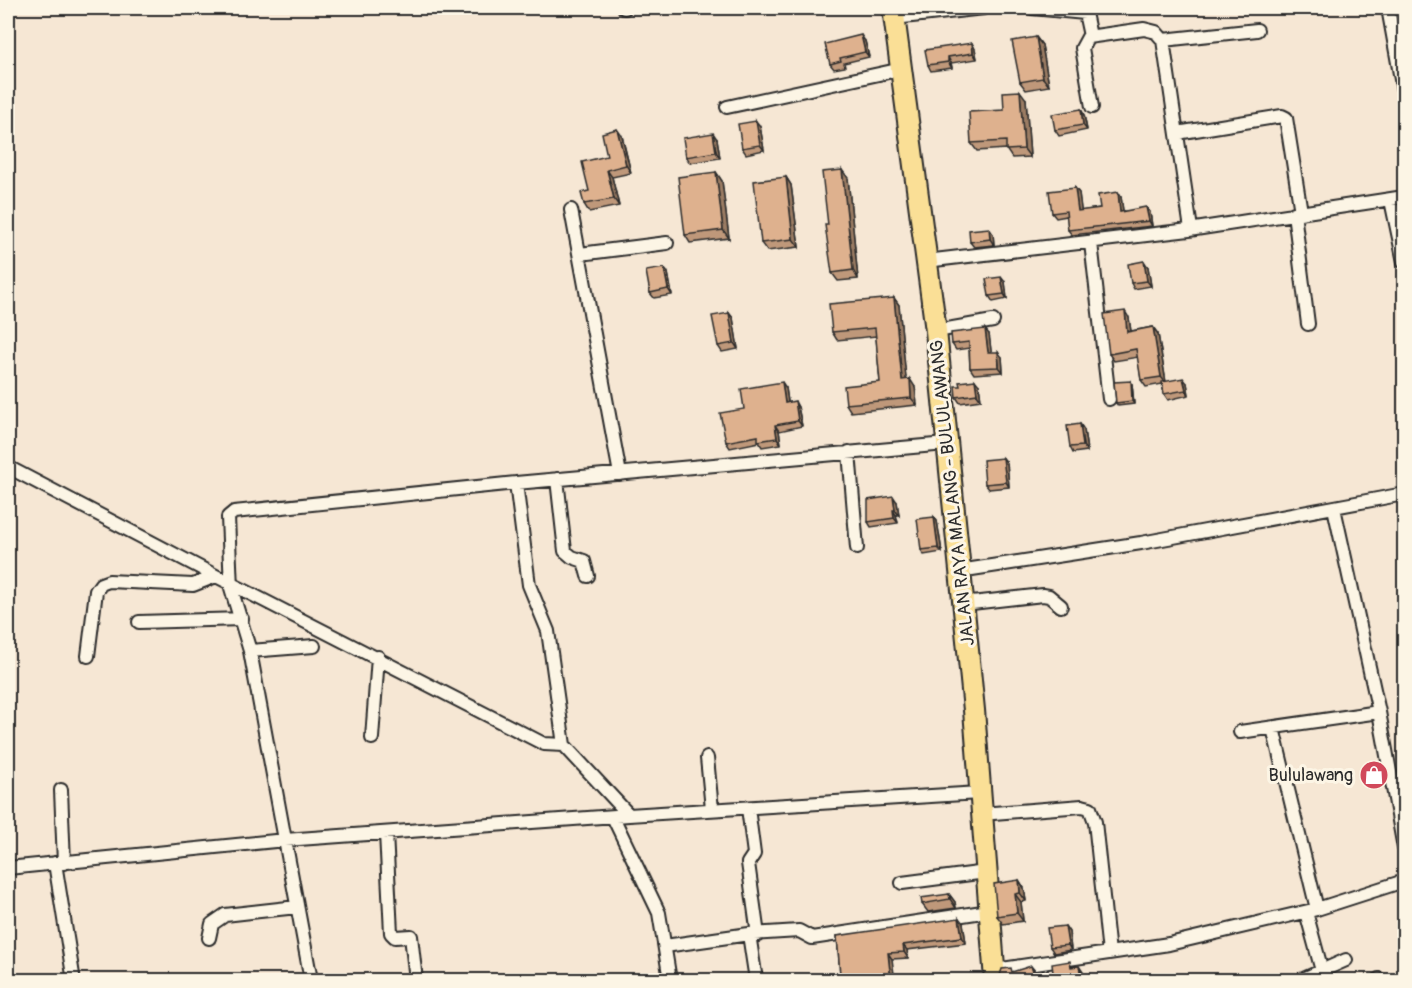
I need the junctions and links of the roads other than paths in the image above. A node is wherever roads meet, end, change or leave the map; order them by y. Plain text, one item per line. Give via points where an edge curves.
1 (984, 8) edge
2 (1032, 8) edge
3 (1388, 8) edge
4 (893, 13) edge
5 (1257, 30) dead end
6 (1090, 36) junction
7 (1163, 40) junction
8 (902, 69) junction
9 (1404, 96) edge
10 (727, 107) dead end
11 (1092, 107) dead end
12 (1177, 133) junction
13 (1404, 198) edge
14 (1390, 200) junction
15 (571, 210) dead end
16 (1297, 213) junction
17 (1191, 229) junction
18 (667, 243) dead end
19 (1091, 243) junction
20 (580, 254) junction
21 (926, 261) junction
22 (1404, 262) edge
23 (993, 321) dead end
24 (1308, 324) dead end
25 (936, 331) junction
26 (1109, 399) dead end
27 (946, 444) junction
28 (849, 452) junction
29 (8, 466) edge
30 (620, 474) junction
31 (556, 479) junction
32 (516, 483) junction
33 (1404, 494) edge
34 (1334, 508) junction
35 (856, 548) dead end
36 (959, 571) junction
37 (216, 576) junction
38 (588, 576) dead end
39 (231, 584) junction
40 (963, 604) junction
41 (1061, 606) dead end
42 (242, 619) junction
43 (139, 622) dead end
44 (314, 646) dead end
45 (250, 651) junction
46 (88, 656) dead end
47 (378, 657) junction
48 (1379, 712) junction
49 (1274, 728) junction
50 (1240, 732) dead end
51 (372, 738) dead end
52 (564, 746) junction
53 (707, 758) dead end
54 (61, 790) dead end
55 (980, 794) junction
56 (748, 808) junction
57 (712, 809) junction
58 (981, 814) junction
59 (629, 815) junction
60 (613, 817) junction
61 (386, 833) junction
62 (285, 840) junction
63 (1404, 848) edge
64 (59, 863) junction
65 (8, 868) edge
66 (986, 872) junction
67 (1404, 881) edge
68 (902, 883) dead end
69 (297, 907) junction
70 (1312, 910) junction
71 (989, 911) junction
72 (754, 935) junction
73 (209, 938) dead end
74 (665, 946) junction
75 (1109, 953) junction
76 (1346, 960) dead end
77 (1322, 971) junction
78 (73, 975) dead end
79 (995, 975) edge
80 (311, 981) edge
81 (416, 981) edge
82 (670, 981) edge
83 (756, 981) edge
84 (1301, 981) edge

1 - 4 street
2 - 6 street via 1085,13
3 - 9 street
4 - 8 main road, JALAN RAYA MALANG - BULULAWANG
5 - 7 street
6 - 7 street via 1144,29 1156,32
6 - 11 street via 1082,48
7 - 12 street
8 - 10 street
8 - 21 main road, JALAN RAYA MALANG - BULULAWANG
12 - 16 street via 1286,118
12 - 17 street
13 - 14 street
14 - 16 street
14 - 22 street
15 - 20 street
16 - 17 street
16 - 24 street
17 - 19 street
18 - 20 street
19 - 21 street
19 - 26 street
20 - 30 street
21 - 25 main road, JALAN RAYA MALANG - BULULAWANG
23 - 25 street
25 - 27 main road, JALAN RAYA MALANG - BULULAWANG
27 - 28 street
27 - 36 main road, JALAN RAYA MALANG - BULULAWANG
28 - 30 street
28 - 35 street
29 - 37 street
30 - 31 street
31 - 32 street
31 - 38 street via 566,551 584,561
32 - 39 street via 234,512 228,518
32 - 52 street via 529,585 548,631
33 - 34 street
34 - 36 street
34 - 48 street
36 - 40 main road, JALAN RAYA MALANG - BULULAWANG
37 - 39 street
37 - 46 street via 192,585 109,581 101,584 96,591
39 - 42 street
39 - 47 street
40 - 41 street via 1049,596
40 - 55 main road, JALAN RAYA MALANG - BULULAWANG
42 - 43 street
42 - 45 street
44 - 45 street
45 - 62 street
47 - 51 street
47 - 52 street via 544,744
48 - 49 street
48 - 63 street
49 - 50 street
49 - 70 street
52 - 59 street
53 - 57 street
54 - 64 street
55 - 56 street
55 - 58 main road, JALAN RAYA MALANG - BULULAWANG
56 - 57 street
56 - 72 street via 754,854 748,863
57 - 59 street
58 - 66 main road, JALAN RAYA MALANG - BULULAWANG
58 - 75 street via 1090,808 1095,822
59 - 60 street
60 - 61 street
60 - 74 street via 653,897
61 - 62 street
61 - 81 street via 391,933 395,937 411,936
62 - 64 street
62 - 69 street
64 - 65 street
64 - 78 street
66 - 68 street
66 - 71 main road, JALAN RAYA MALANG - BULULAWANG
67 - 70 street
69 - 73 street via 225,915 212,924
69 - 80 street
70 - 75 street via 1168,944
70 - 77 street
71 - 72 street via 812,938 799,931
71 - 79 main road, JALAN RAYA MALANG - BULULAWANG
72 - 74 street
72 - 83 street
74 - 82 street
75 - 79 street
76 - 77 street
77 - 84 street

